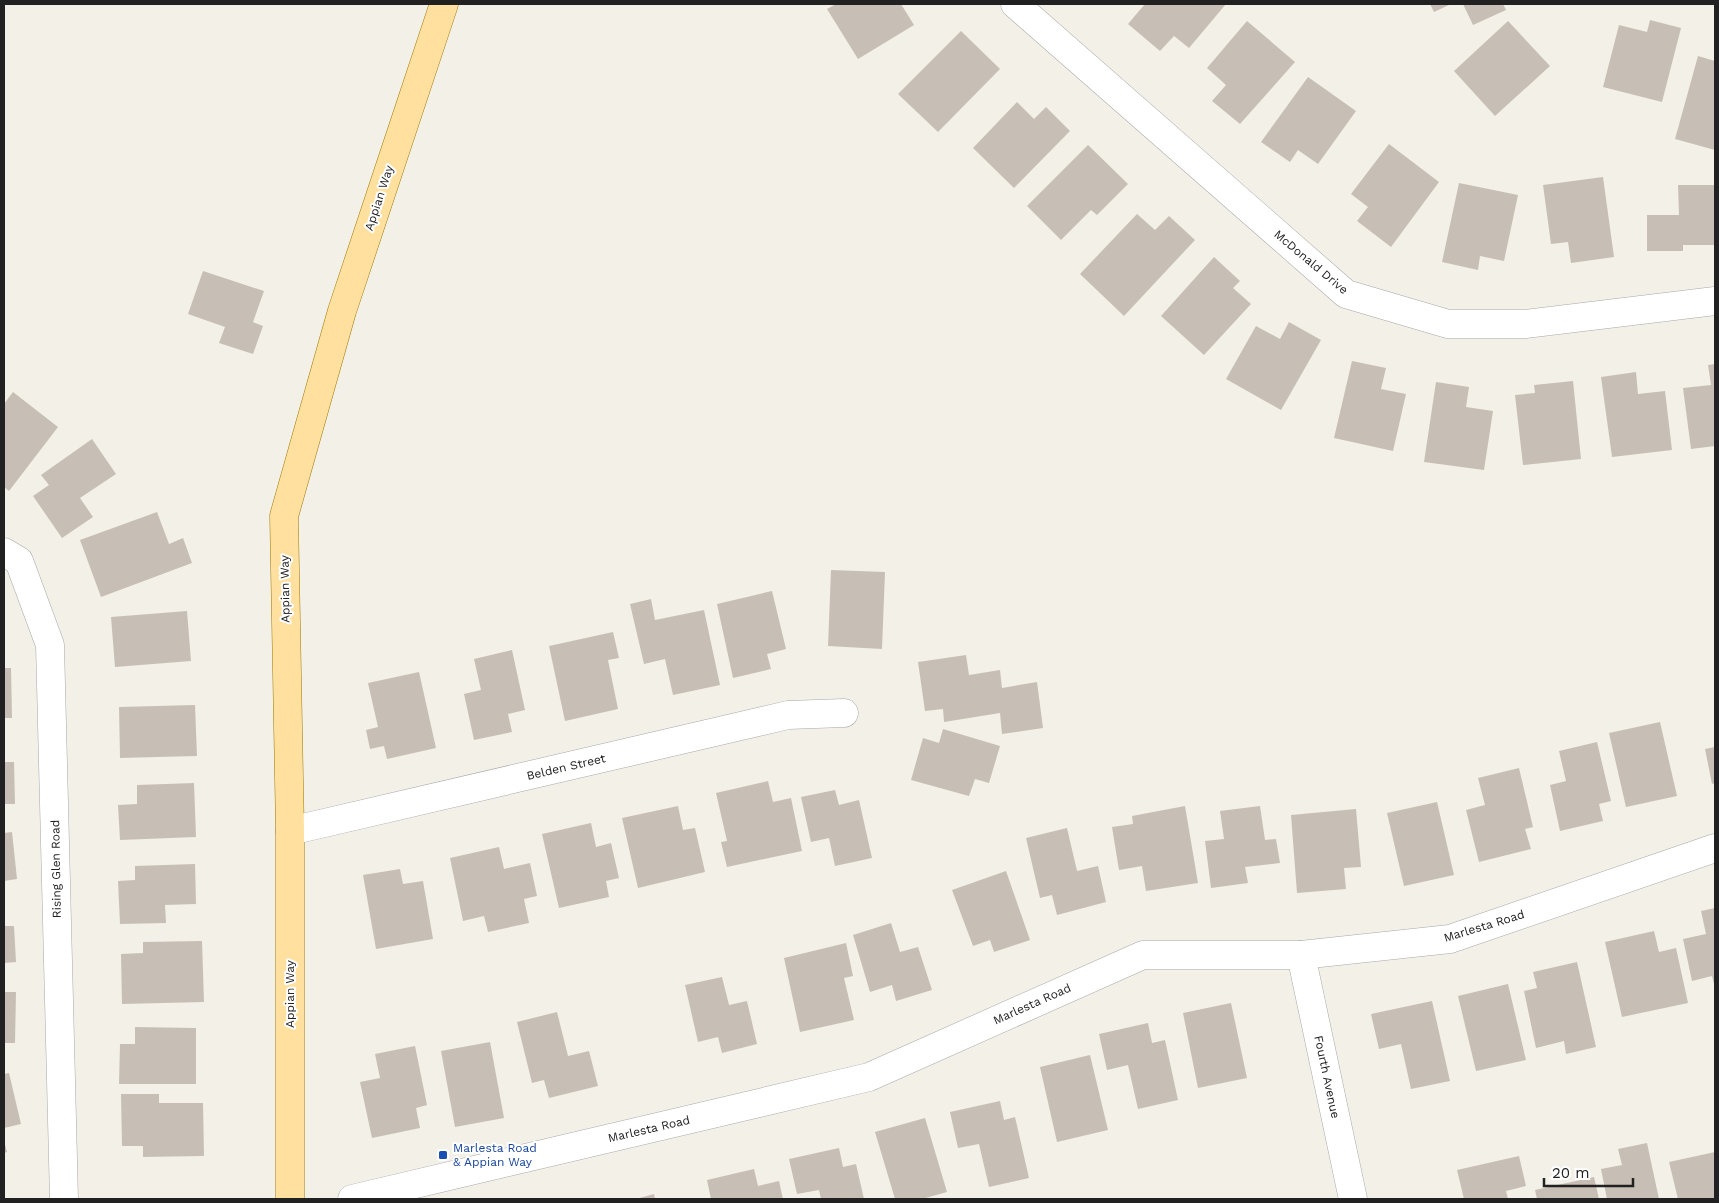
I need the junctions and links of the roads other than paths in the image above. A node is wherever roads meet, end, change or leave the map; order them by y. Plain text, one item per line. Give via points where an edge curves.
1 (444, 4) edge
2 (1015, 4) edge
3 (1715, 300) edge
4 (4, 552) edge
5 (844, 713) dead end
6 (290, 831) junction
7 (1715, 848) edge
8 (1301, 955) junction
9 (64, 1199) edge
10 (290, 1199) edge
11 (352, 1199) edge
12 (1353, 1199) edge

1 - 6 main road, Appian Way via 342,311 284,516
2 - 3 street, McDonald Drive via 1346,294 1448,324 1525,324
4 - 9 street, Rising Glen Road via 19,561 50,645
5 - 6 street, Belden Street via 788,715
6 - 10 main road, Appian Way
7 - 8 street, Marlesta Road via 1450,939
8 - 11 street, Marlesta Road via 1144,955 869,1077
8 - 12 street, Fourth Avenue

